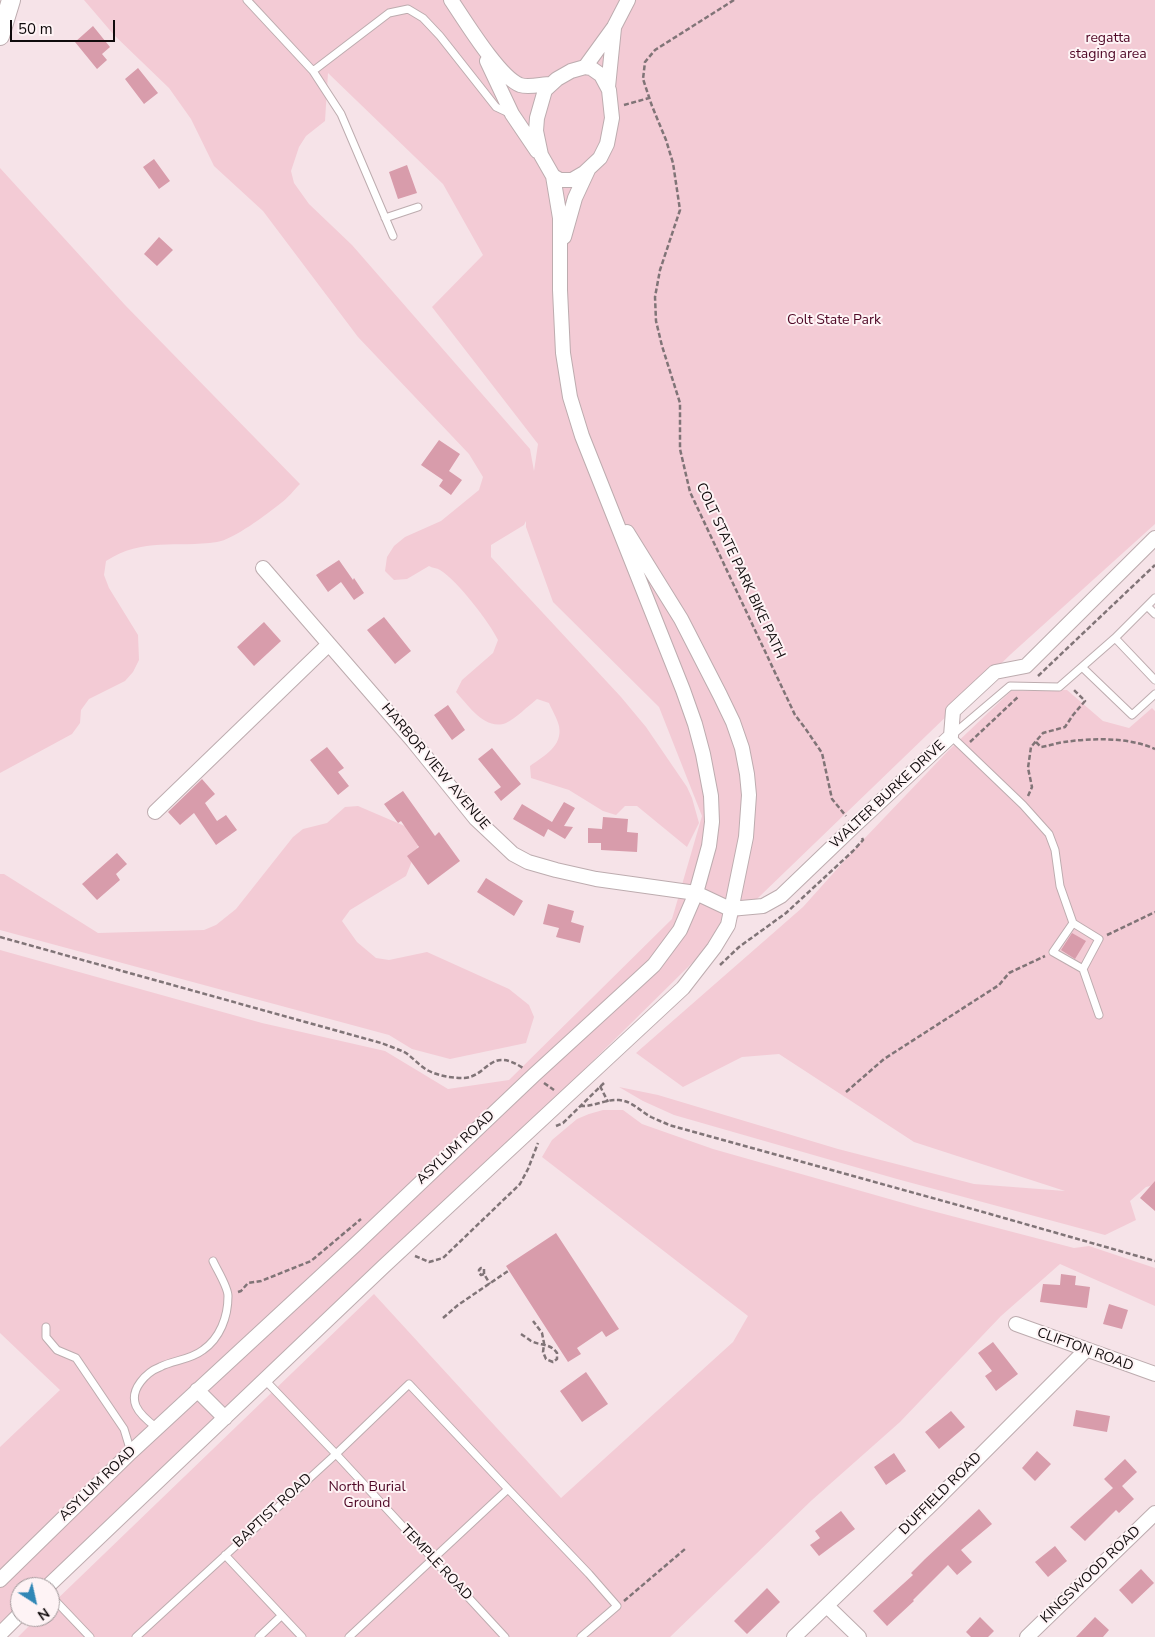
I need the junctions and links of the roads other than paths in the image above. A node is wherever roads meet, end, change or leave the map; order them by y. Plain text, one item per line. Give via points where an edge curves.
1 (11, 0) edge
2 (247, 0) edge
3 (450, 0) edge
4 (628, 0) edge
5 (614, 28) junction
6 (0, 36) edge
7 (484, 48) junction
8 (585, 67) junction
9 (313, 71) junction
10 (551, 84) junction
11 (608, 87) junction
12 (512, 114) junction
13 (540, 155) junction
14 (588, 169) junction
15 (553, 176) junction
16 (418, 207) dead end
17 (385, 218) junction
18 (393, 236) dead end
19 (560, 247) junction
20 (601, 482) junction
21 (1155, 538) edge
22 (263, 568) dead end
23 (1155, 598) edge
24 (1147, 606) junction
25 (1155, 614) edge
26 (1115, 638) junction
27 (329, 644) junction
28 (1082, 667) junction
29 (1155, 680) edge
30 (1155, 694) edge
31 (951, 736) junction
32 (155, 812) dead end
33 (696, 893) junction
34 (730, 909) junction
35 (1073, 923) junction
36 (1082, 969) junction
37 (1100, 1015) dead end
38 (214, 1261) dead end
39 (1016, 1324) dead end
40 (46, 1327) dead end
41 (1086, 1350) junction
42 (1155, 1374) edge
43 (265, 1380) junction
44 (197, 1390) junction
45 (225, 1418) junction
46 (157, 1428) junction
47 (131, 1452) junction
48 (336, 1454) junction
49 (508, 1489) junction
50 (1155, 1513) edge
51 (226, 1555) junction
52 (432, 1559) junction
53 (58, 1577) edge
54 (0, 1580) edge
55 (60, 1606) edge
56 (827, 1606) junction
57 (281, 1616) junction
58 (10, 1624) edge
59 (0, 1634) edge
60 (90, 1637) edge
61 (136, 1637) edge
62 (259, 1637) edge
63 (302, 1637) edge
64 (349, 1637) edge
65 (505, 1637) edge
66 (581, 1637) edge
67 (794, 1637) edge
68 (859, 1637) edge
69 (1027, 1637) edge

1 - 6 street
2 - 9 lane
3 - 7 street
4 - 5 street
5 - 8 street
5 - 11 street
7 - 10 street via 506,75 519,85
7 - 12 street
8 - 10 street via 571,71
8 - 11 street via 601,75
9 - 12 lane via 389,13 408,9 423,18 440,36 496,107
9 - 17 lane via 341,114
10 - 13 street via 537,118
11 - 14 street via 612,108 608,144
12 - 13 street
13 - 15 street
14 - 15 street via 572,180
14 - 19 street
15 - 19 street via 560,218
16 - 17 lane
17 - 18 lane
19 - 20 street via 563,353 568,383 582,436
20 - 33 street via 683,690 704,754 712,822 708,852
20 - 34 street via 699,653 733,722 742,748 749,795 748,822
21 - 31 street, WALTER BURKE DRIVE via 1026,666 995,672 954,711
22 - 27 street, HARBOR VIEW AVENUE
23 - 24 lane
24 - 25 lane
24 - 26 lane
26 - 28 lane
26 - 29 lane
27 - 32 street
27 - 33 street, HARBOR VIEW AVENUE via 476,819 513,854 528,862 596,879
28 - 30 lane via 1132,715
28 - 31 lane via 1060,687 1010,686
31 - 34 street, WALTER BURKE DRIVE via 782,896 763,906
31 - 35 lane via 1049,834 1055,850 1060,886
33 - 34 street, HARBOR VIEW AVENUE
33 - 44 street, ASYLUM ROAD via 680,930 648,971
34 - 43 street via 728,925 683,988
35 - 36 lane via 1099,939
35 - 36 lane via 1053,952
36 - 37 lane
38 - 46 lane via 229,1294 220,1332 194,1356 149,1373 136,1390 137,1407
39 - 41 street, CLIFTON ROAD
40 - 47 lane via 46,1337 57,1350 76,1358 91,1379 124,1429
41 - 42 street, CLIFTON ROAD
41 - 56 street, DUFFIELD ROAD
43 - 45 street
43 - 48 lane, TEMPLE ROAD
44 - 45 street
44 - 46 street, ASYLUM ROAD
45 - 53 street
46 - 47 street, ASYLUM ROAD
47 - 54 street, ASYLUM ROAD
48 - 49 lane, BAPTIST ROAD via 409,1384
48 - 51 lane, BAPTIST ROAD
48 - 52 lane, TEMPLE ROAD
49 - 52 lane
49 - 66 lane via 617,1606
50 - 69 street, KINGSWOOD ROAD
51 - 57 lane
51 - 61 lane, BAPTIST ROAD
52 - 64 lane
52 - 65 lane, TEMPLE ROAD
55 - 60 lane
56 - 67 street, DUFFIELD ROAD
56 - 68 street
57 - 62 lane
57 - 63 lane
58 - 59 street

